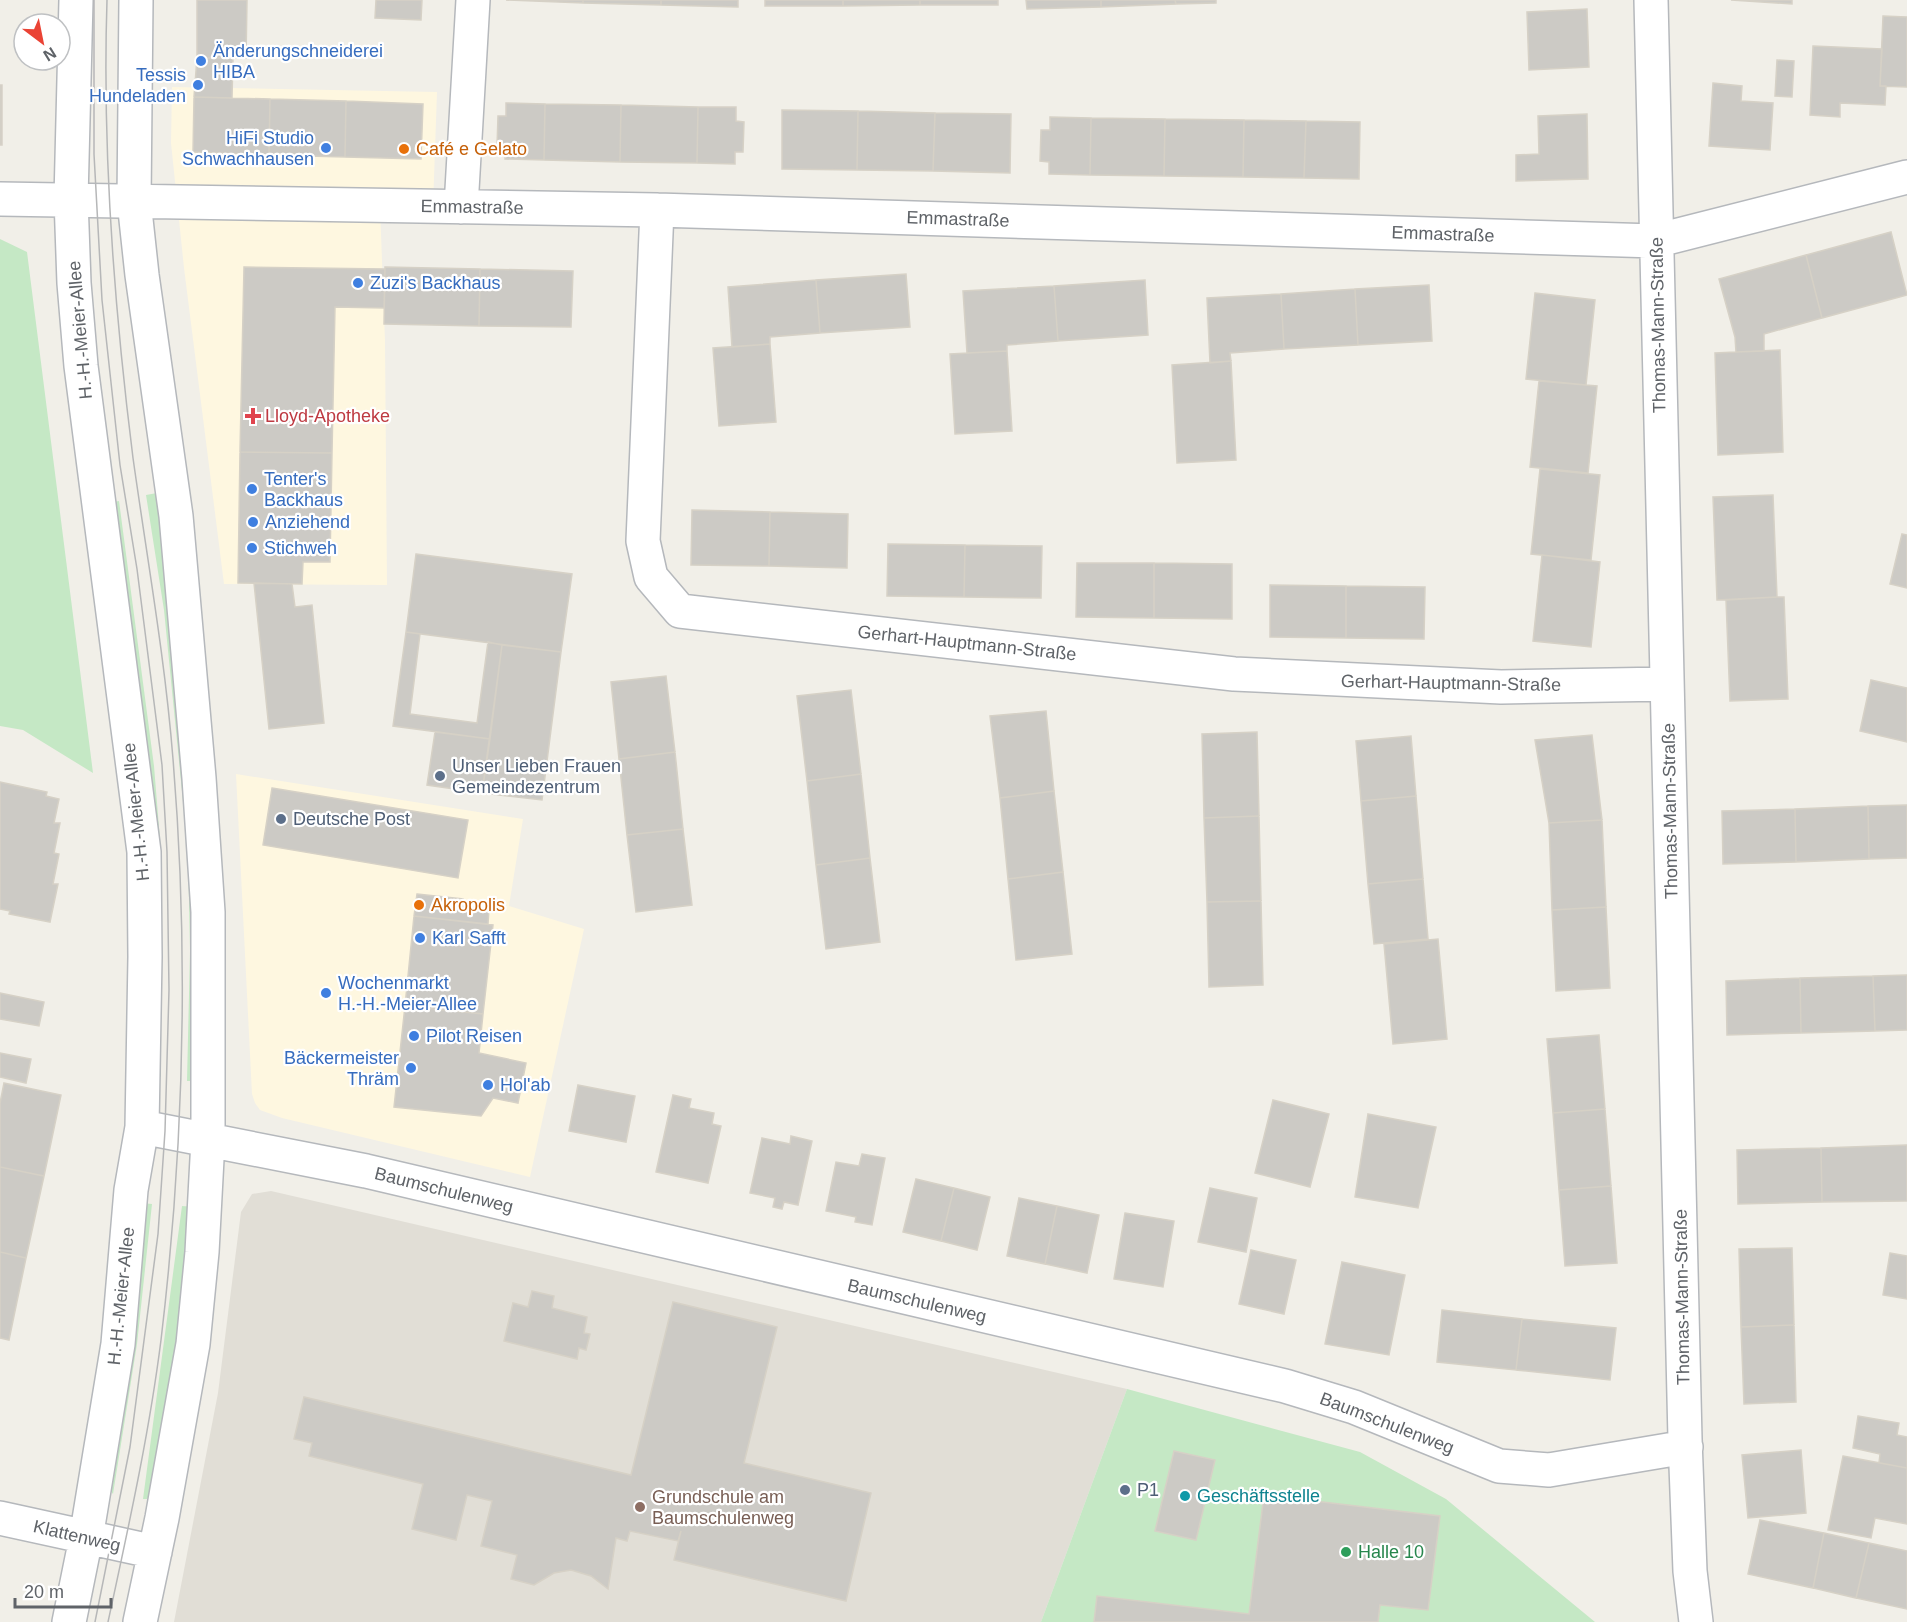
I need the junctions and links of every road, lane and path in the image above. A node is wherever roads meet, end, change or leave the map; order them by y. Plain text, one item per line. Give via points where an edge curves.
1 (76, 0) edge
2 (136, 0) edge
3 (473, 0) edge
4 (1651, 0) edge
5 (1907, 177) edge
6 (0, 199) edge
7 (71, 199) junction
8 (134, 201) junction
9 (461, 207) junction
10 (657, 210) junction
11 (1655, 241) junction
12 (1667, 684) junction
13 (142, 1126) junction
14 (208, 1140) junction
15 (1686, 1447) junction
16 (0, 1518) edge
17 (86, 1538) junction
18 (155, 1552) junction
19 (69, 1622) edge
20 (140, 1622) edge
21 (1696, 1622) edge

1 - 7 street, H.-H.-Meier-Allee
2 - 8 street
3 - 9 street
4 - 11 street, Thomas-Mann-Straße
5 - 11 street, Emmastraße
6 - 7 street, Emmastraße
7 - 8 street, Emmastraße
7 - 13 street, H.-H.-Meier-Allee via 81,366 144,852
8 - 9 street, Emmastraße
8 - 14 street via 176,516 200,778 208,912
9 - 10 street, Emmastraße
10 - 11 street, Emmastraße
10 - 12 street, Gerhart-Hauptmann-Straße via 643,541 651,577 680,610 1234,674 1501,687
11 - 12 street, Thomas-Mann-Straße
12 - 15 street, Thomas-Mann-Straße
13 - 14 street, Baumschulenweg
13 - 17 street, H.-H.-Meier-Allee via 131,1190 117,1344
14 - 15 street, Baumschulenweg via 366,1172 1285,1386 1354,1407 1499,1466 1549,1470
14 - 18 street via 193,1344
15 - 21 street, Thomas-Mann-Straße via 1690,1570
16 - 17 street, Klattenweg
17 - 18 street, Klattenweg
17 - 19 street, H.-H.-Meier-Allee
18 - 20 street

